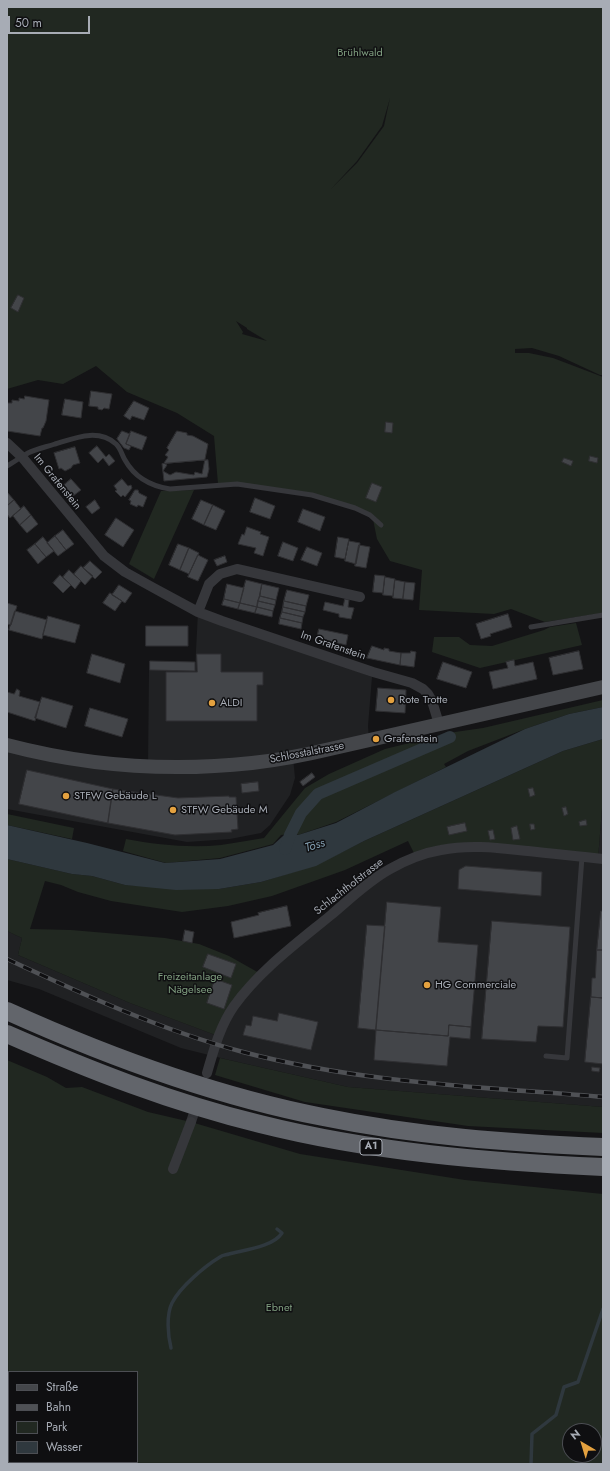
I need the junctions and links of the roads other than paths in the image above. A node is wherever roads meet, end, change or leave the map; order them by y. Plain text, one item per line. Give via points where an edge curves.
1 (7, 443) edge
2 (22, 457) junction
3 (7, 466) edge
4 (381, 525) dead end
5 (360, 597) dead end
6 (198, 612) junction
7 (603, 615) edge
8 (531, 627) dead end
9 (603, 687) edge
10 (439, 724) junction
11 (7, 745) edge
12 (582, 857) junction
13 (603, 859) edge
14 (7, 1011) edge
15 (7, 1034) edge
16 (546, 1056) dead end
17 (207, 1072) tunnel mouth
18 (191, 1122) tunnel mouth
19 (603, 1147) edge
20 (603, 1168) edge
21 (173, 1169) dead end

1 - 2 street
2 - 3 lane
2 - 4 lane, Im Grafenstein via 82,436 103,436 117,444 137,476 160,487 170,489 237,484 312,495 355,508 370,515
2 - 6 street, Im Grafenstein via 104,556 125,572
5 - 6 street via 237,569 220,574 209,584
6 - 10 street, Im Grafenstein via 372,672 412,682 428,694
7 - 8 lane
9 - 10 main road, Schlosstalstrasse
10 - 11 main road, Schlosstalstrasse via 293,757 217,766 153,767 110,763 68,758
12 - 13 street, Schlachthofstrasse
12 - 16 lane via 567,1058
12 - 17 street, Schlachthofstrasse via 471,846 426,853 390,869 289,950 247,989 225,1021
14 - 19 highway, A1 via 152,1070 223,1093 294,1111 439,1135
15 - 20 highway, A1 via 146,1090 224,1115 290,1131 357,1144 437,1155
18 - 21 street

